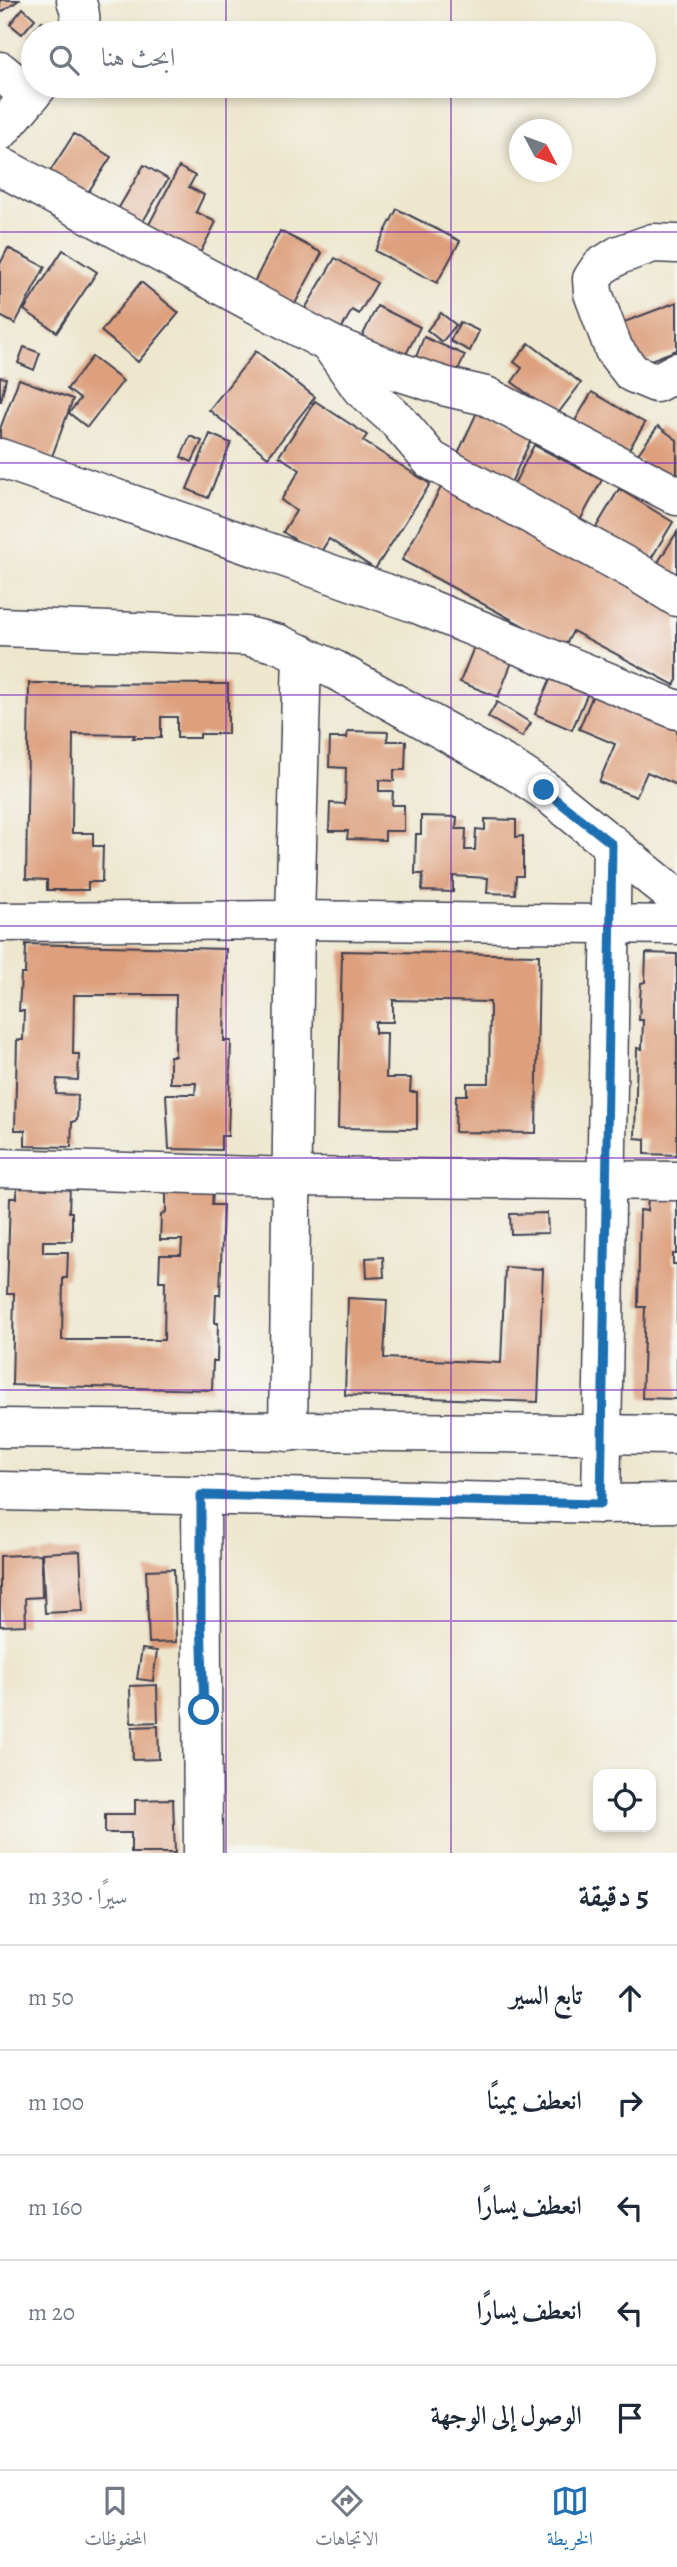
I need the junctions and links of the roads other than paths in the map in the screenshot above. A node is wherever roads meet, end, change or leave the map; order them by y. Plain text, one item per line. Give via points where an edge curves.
1 (76, 0) edge
2 (80, 21) edge
3 (0, 71) edge
4 (21, 83) edge
5 (28, 98) edge
6 (0, 131) edge
7 (0, 166) edge
8 (677, 244) edge
9 (330, 344) junction
10 (677, 372) edge
11 (0, 458) edge
12 (677, 496) edge
13 (677, 597) edge
14 (0, 627) edge
15 (302, 654) junction
16 (677, 709) edge
17 (612, 844) junction
18 (677, 898) edge
19 (295, 920) junction
20 (0, 922) edge
21 (677, 925) edge
22 (611, 926) junction
23 (0, 1168) edge
24 (292, 1177) junction
25 (607, 1180) junction
26 (677, 1181) edge
27 (0, 1428) edge
28 (288, 1432) junction
29 (602, 1434) junction
30 (677, 1435) edge
31 (0, 1491) edge
32 (201, 1495) junction
33 (677, 1503) edge
34 (601, 1504) junction
35 (203, 1853) edge

1 - 2 street
3 - 4 street
5 - 6 street
7 - 9 street
8 - 10 street via 653,243 619,256 600,267 592,279 614,350 632,373 656,383
9 - 12 street via 388,368 486,396
9 - 13 street via 361,388 397,419 432,460
11 - 16 street via 417,604
14 - 15 street via 246,636
15 - 17 street via 509,767
15 - 19 street
17 - 18 street
17 - 22 street
19 - 20 street
19 - 22 street
19 - 24 street
21 - 22 street
22 - 25 street
23 - 24 street
24 - 25 street
24 - 28 street
25 - 26 street
25 - 29 street
27 - 28 street
28 - 29 street
29 - 30 street
29 - 34 street
31 - 32 street
32 - 34 street
32 - 35 street
33 - 34 street

